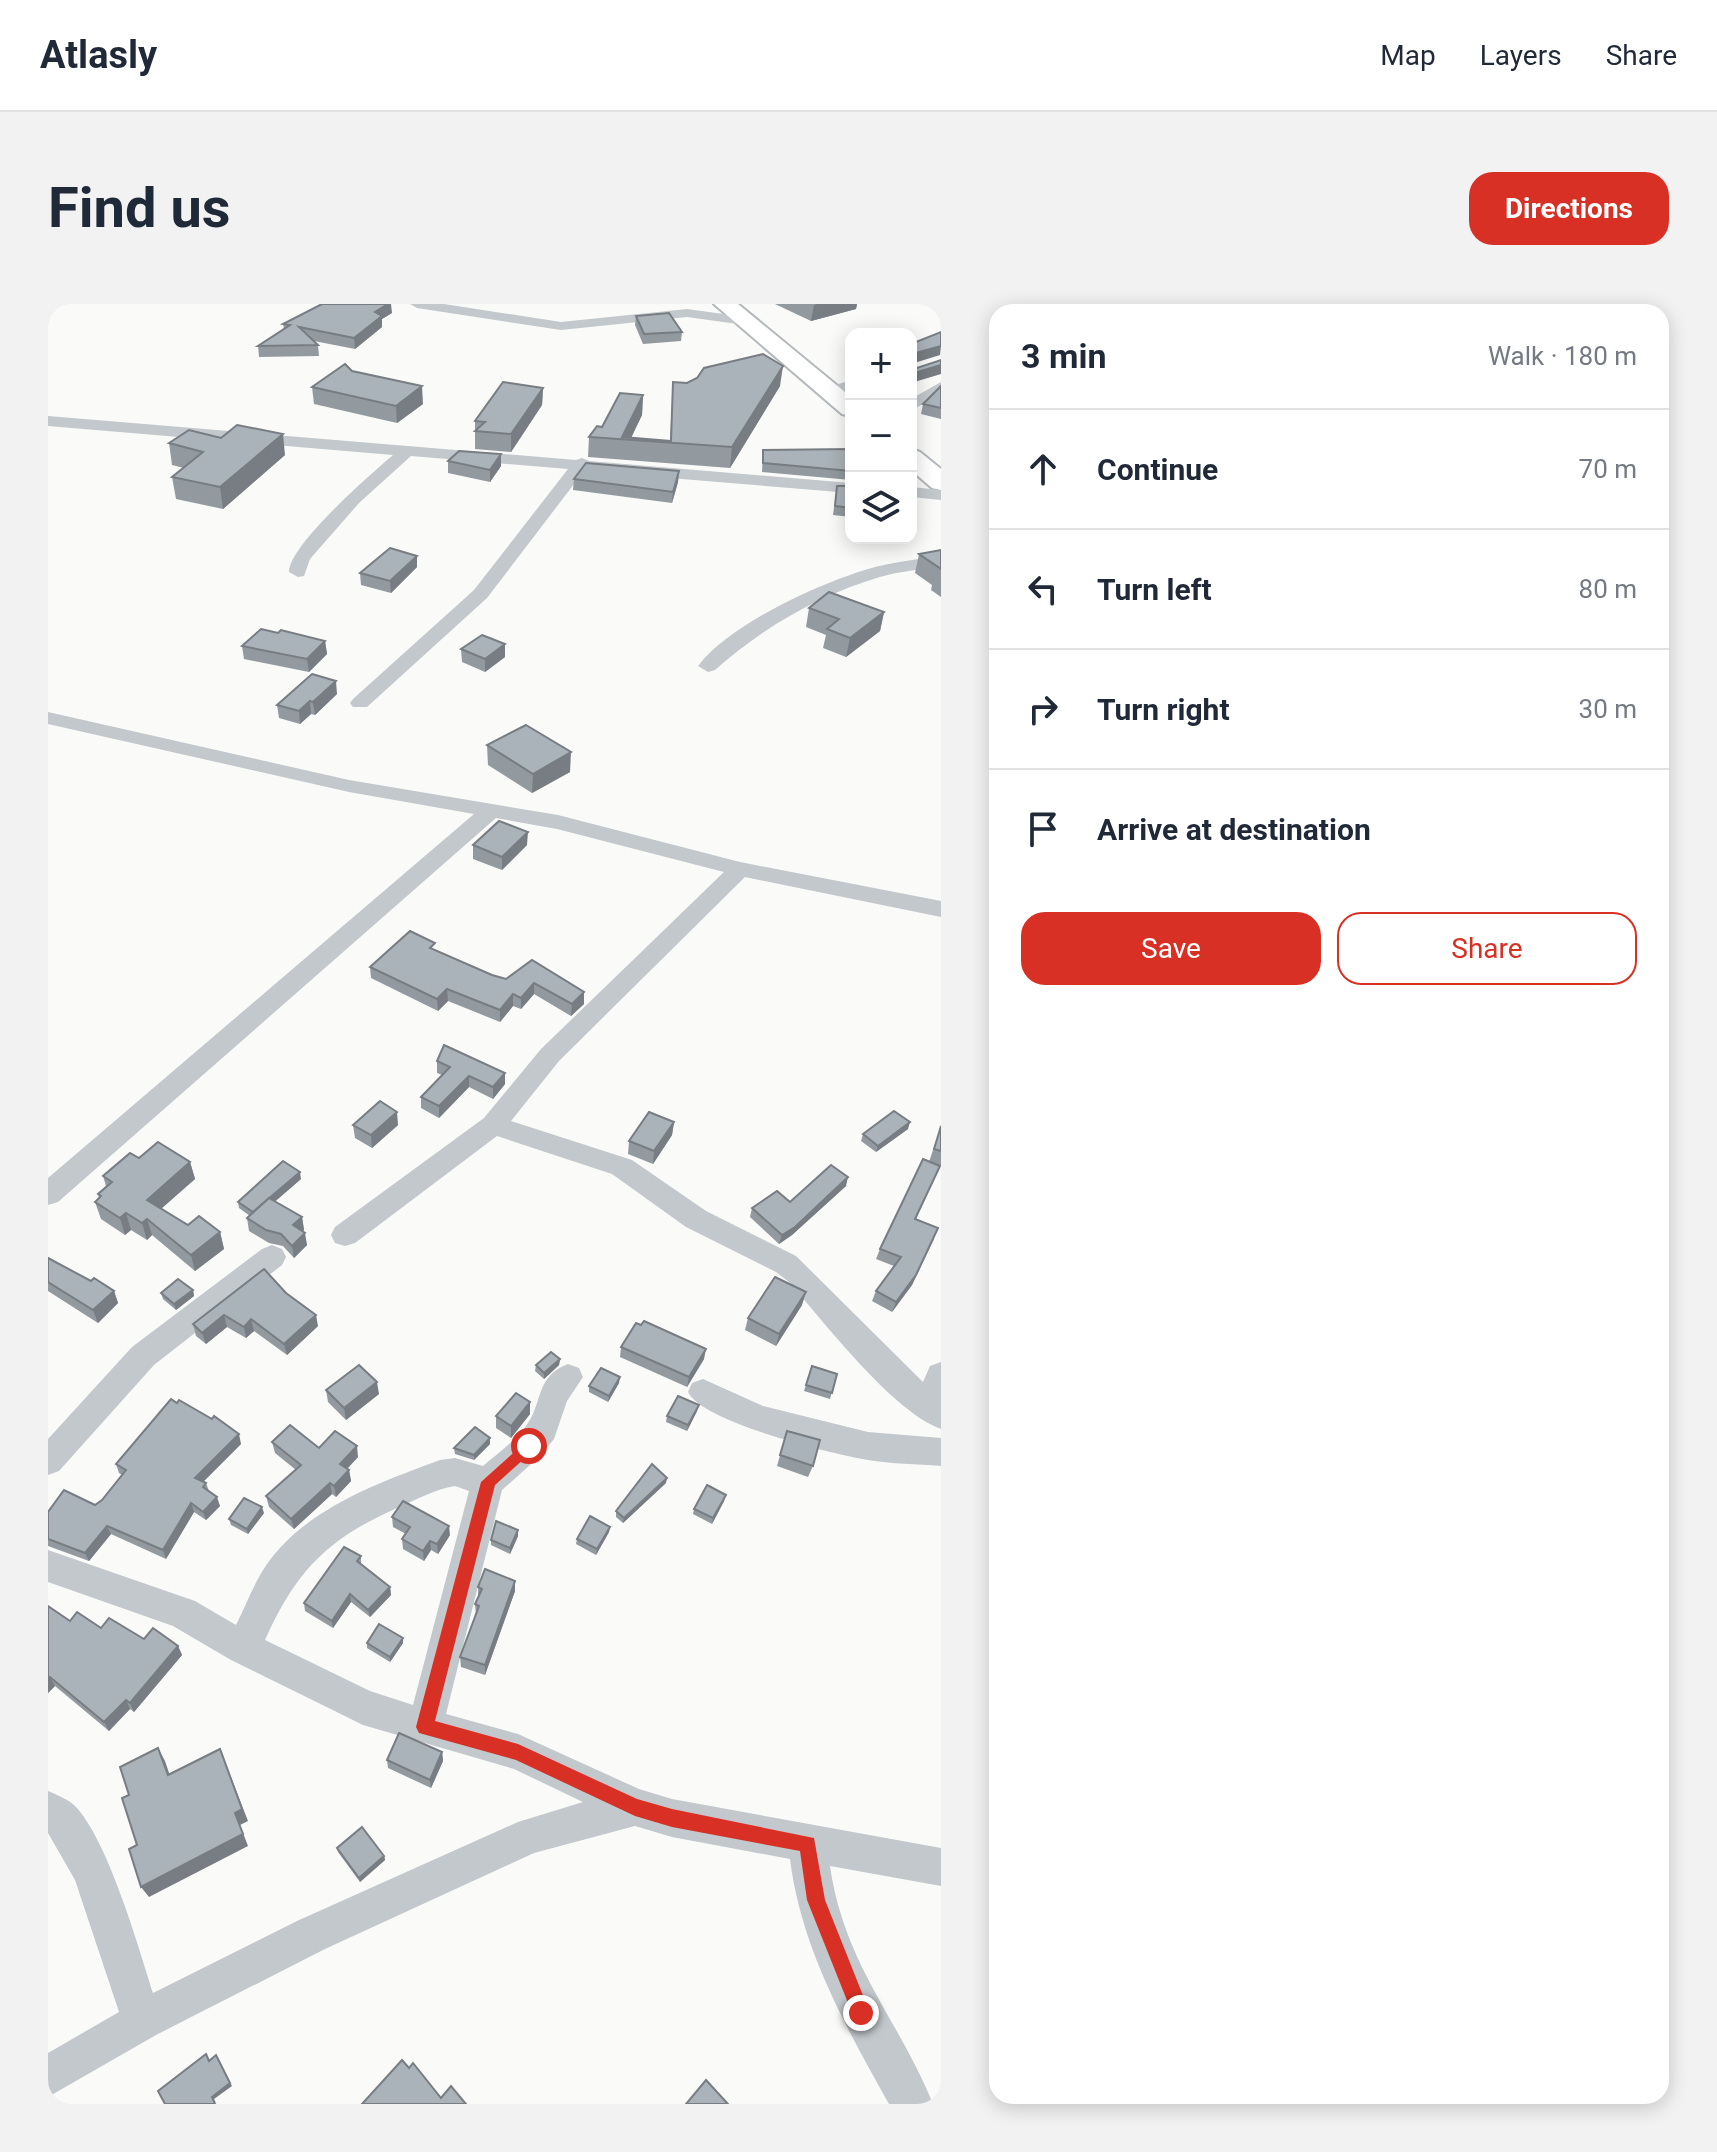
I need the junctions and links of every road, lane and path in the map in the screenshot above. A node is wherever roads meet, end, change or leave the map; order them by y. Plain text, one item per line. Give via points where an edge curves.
1 (417, 304) edge
2 (725, 304) edge
3 (745, 321) junction
4 (845, 386) edge
5 (941, 386) edge
6 (828, 390) junction
7 (917, 402) edge
8 (845, 404) edge
9 (48, 421) edge
10 (408, 450) junction
11 (917, 462) edge
12 (582, 463) junction
13 (941, 482) edge
14 (845, 487) edge
15 (917, 493) edge
16 (941, 495) edge
17 (941, 560) edge
18 (298, 572) dead end
19 (708, 666) dead end
20 (360, 703) dead end
21 (48, 718) edge
22 (492, 810) junction
23 (740, 869) junction
24 (941, 909) edge
25 (493, 1125) junction
26 (48, 1194) edge
27 (345, 1235) dead end
28 (272, 1257) dead end
29 (941, 1375) edge
30 (568, 1377) dead end
31 (703, 1392) dead end
32 (935, 1410) edge
33 (941, 1452) edge
34 (48, 1461) edge
35 (488, 1482) junction
36 (48, 1566) edge
37 (243, 1648) junction
38 (425, 1727) junction
39 (635, 1807) junction
40 (48, 1810) edge
41 (808, 1844) junction
42 (941, 1867) edge
43 (142, 2021) junction
44 (48, 2076) edge
45 (912, 2104) edge

1 - 3 street via 561,326 687,313
2 - 3 highway
3 - 6 highway
4 - 6 street
5 - 7 street
6 - 8 highway
9 - 10 street
10 - 12 street
10 - 18 street via 353,499 303,556
11 - 13 highway
12 - 14 street
12 - 20 street via 497,576
15 - 16 street
17 - 19 street via 877,572 810,599 750,633
21 - 22 street via 349,786
22 - 23 street via 613,834
22 - 26 street
23 - 24 street
23 - 25 street via 557,1047
25 - 27 street
25 - 32 street via 622,1167 696,1219 786,1264 896,1379
28 - 34 street via 143,1356
29 - 32 street
30 - 35 street via 553,1395 543,1429
31 - 33 street via 757,1418 868,1446
35 - 37 street via 455,1472 440,1474 328,1525 280,1575
35 - 38 street
36 - 37 street via 183,1613
37 - 38 street via 363,1707
38 - 39 street via 518,1752
39 - 41 street
39 - 43 street via 531,1835 311,1935
40 - 43 street via 62,1817 90,1867
41 - 42 street
41 - 45 street via 816,1900 838,1961
43 - 44 street

